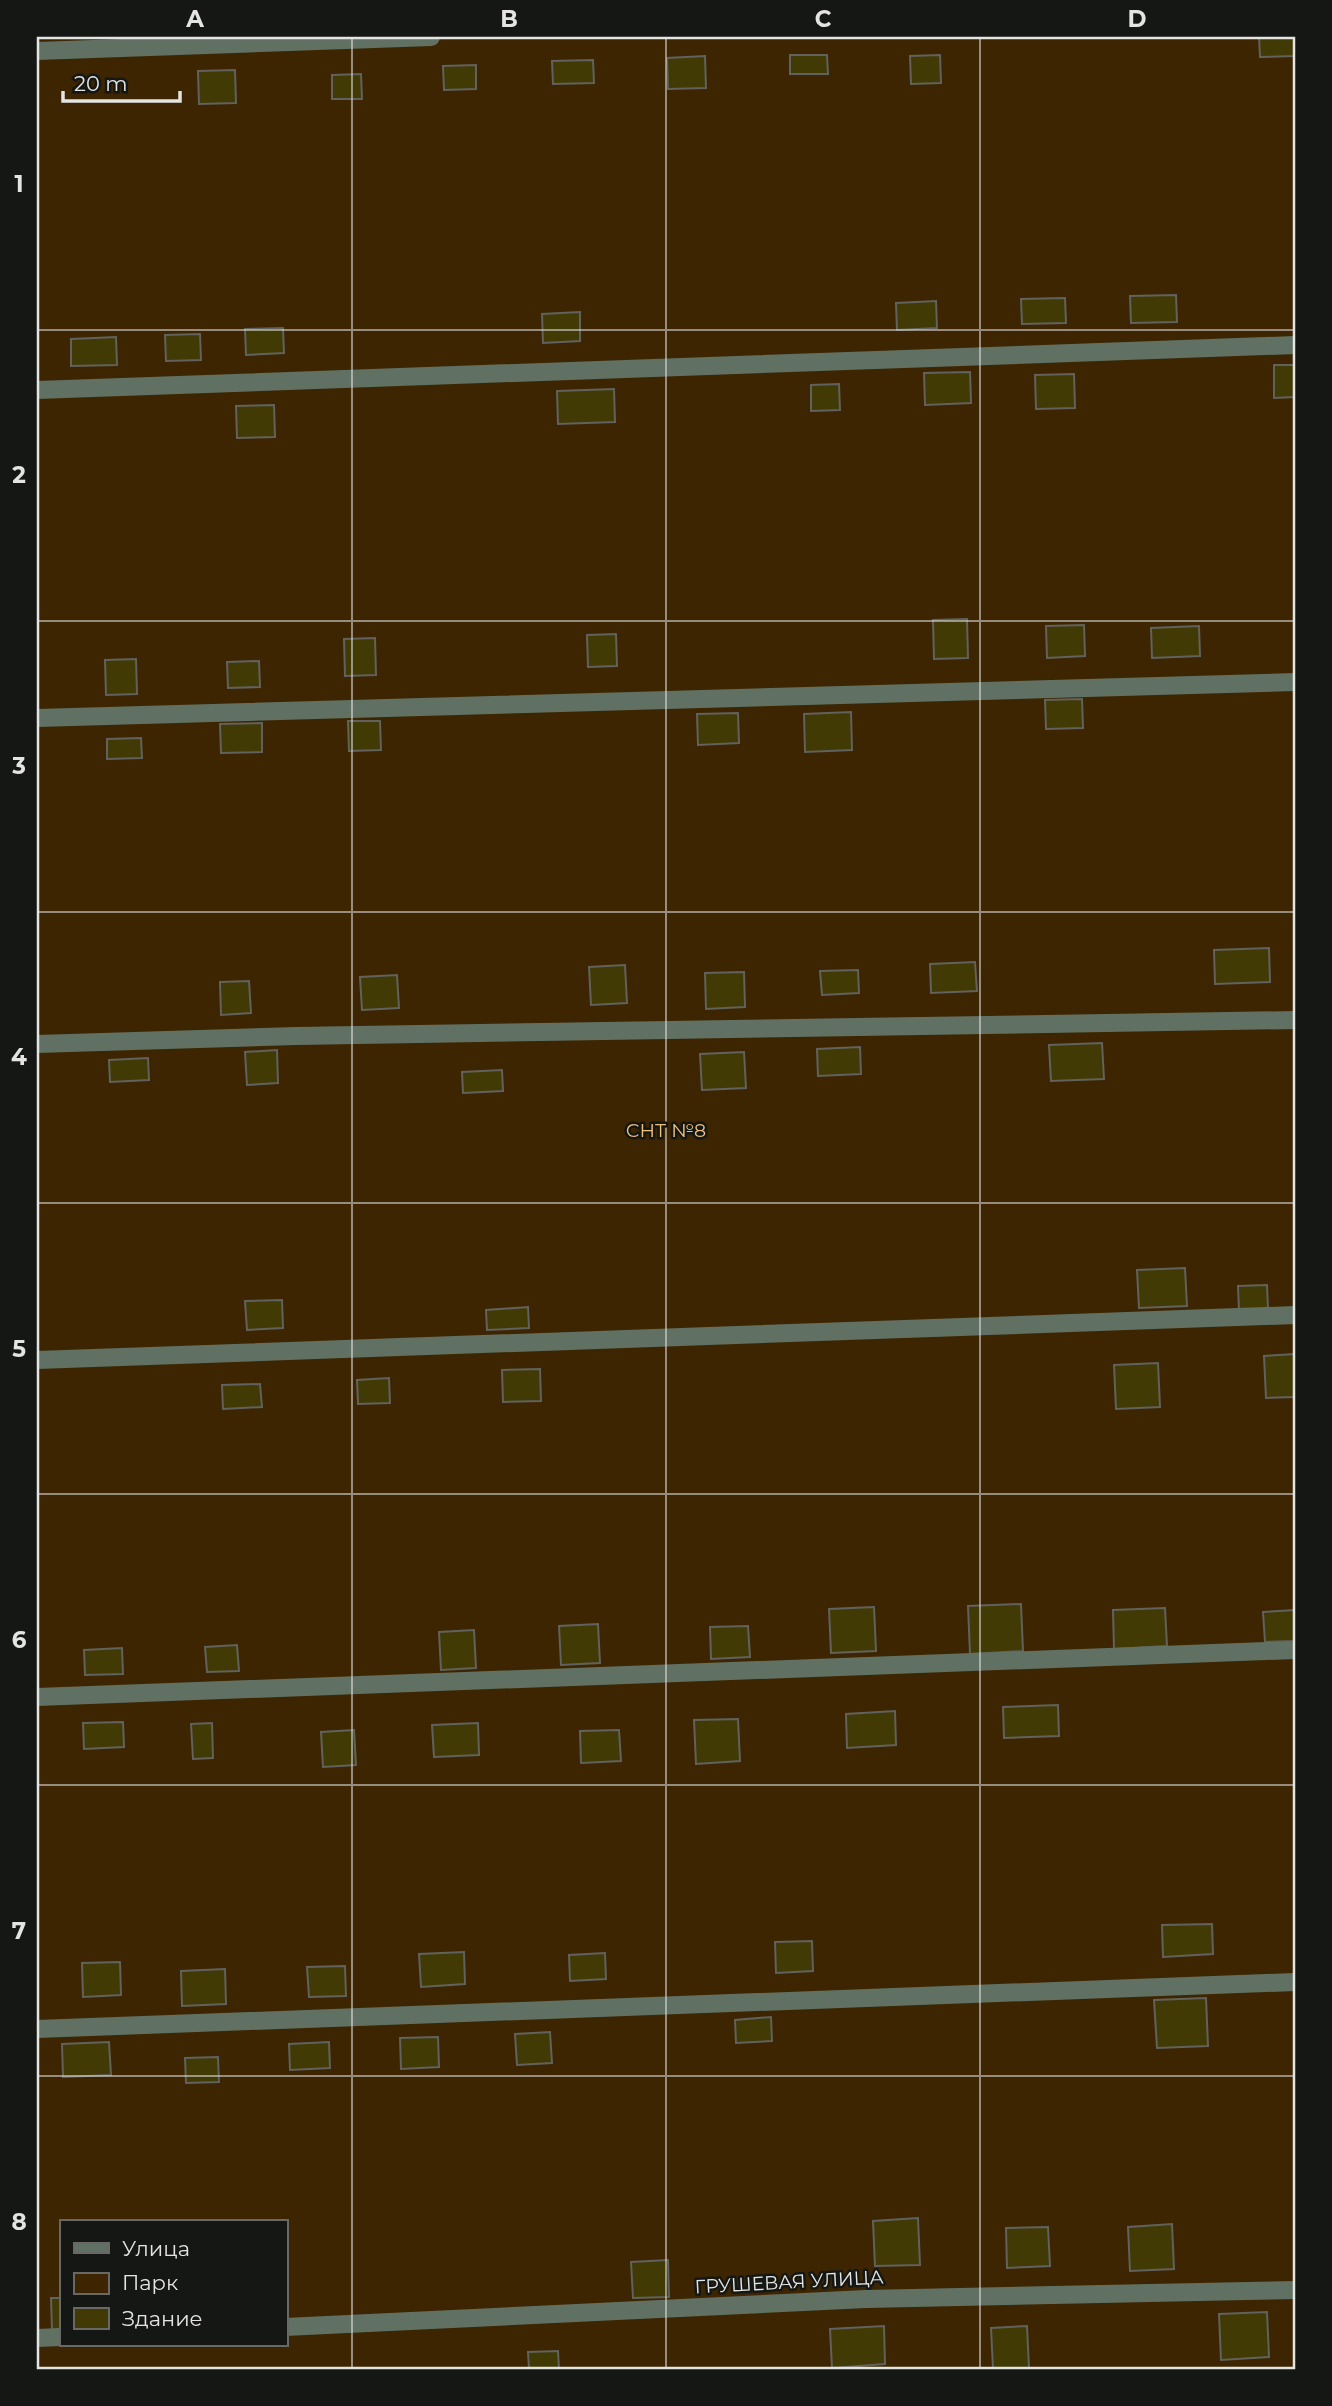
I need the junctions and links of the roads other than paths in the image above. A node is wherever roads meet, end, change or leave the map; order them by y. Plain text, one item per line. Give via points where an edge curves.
1 (431, 37) edge
2 (37, 51) edge
3 (1295, 345) edge
4 (37, 390) edge
5 (1295, 682) edge
6 (37, 718) edge
7 (1295, 1020) edge
8 (37, 1044) edge
9 (1295, 1315) edge
10 (37, 1360) edge
11 (1295, 1650) edge
12 (37, 1697) edge
13 (1295, 1983) edge
14 (37, 2029) edge
15 (1295, 2290) edge
16 (287, 2327) edge
17 (60, 2337) edge
18 (37, 2339) edge

1 - 2 street
3 - 4 street
5 - 6 street
7 - 8 street
9 - 10 street
11 - 12 street
13 - 14 street
15 - 16 street, ГРУШЕВАЯ УЛИЦА via 866,2299
17 - 18 street

